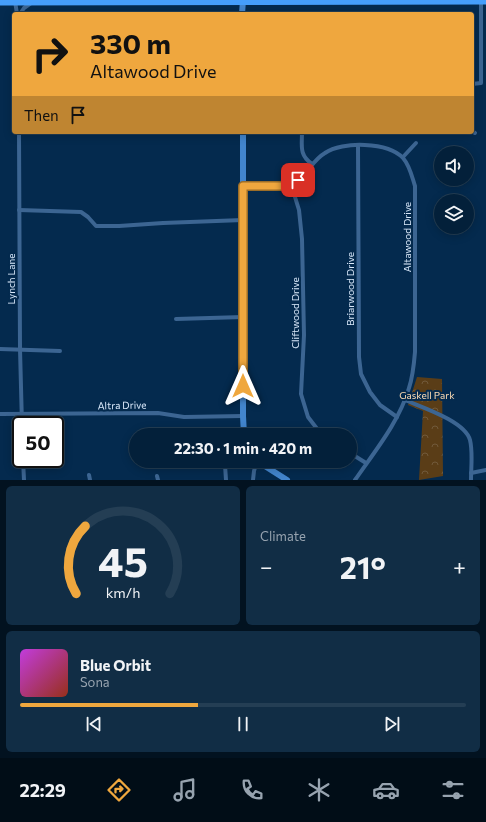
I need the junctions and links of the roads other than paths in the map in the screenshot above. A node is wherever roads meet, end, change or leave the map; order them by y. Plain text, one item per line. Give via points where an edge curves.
1 (364, 0) edge
2 (15, 1) edge
3 (242, 1) edge
4 (484, 1) edge
5 (0, 2) edge
6 (36, 2) junction
7 (18, 12) edge
8 (21, 12) edge
9 (242, 12) edge
10 (474, 84) edge
11 (18, 134) edge
12 (243, 134) edge
13 (302, 134) edge
14 (416, 143) dead end
15 (358, 146) junction
16 (403, 157) junction
17 (312, 164) junction
18 (291, 184) junction
19 (243, 186) junction
20 (19, 210) junction
21 (243, 220) junction
22 (243, 317) junction
23 (176, 318) dead end
24 (0, 349) edge
25 (20, 349) junction
26 (60, 351) dead end
27 (405, 400) junction
28 (0, 414) edge
29 (22, 414) junction
30 (243, 416) junction
31 (397, 417) junction
32 (244, 428) edge
33 (316, 428) edge
34 (357, 457) edge
35 (366, 463) junction
36 (23, 468) edge
37 (226, 468) edge
38 (255, 468) edge
39 (268, 468) edge
40 (486, 470) edge
41 (471, 473) junction
42 (24, 480) edge
43 (226, 480) edge
44 (253, 480) edge
45 (287, 480) edge
46 (355, 480) edge
47 (471, 480) edge

1 - 3 main road
1 - 4 main road
2 - 5 main road
2 - 6 main road
2 - 7 street
3 - 6 main road
3 - 9 main road
4 - 10 street via 481,84
6 - 8 street
11 - 20 street, Lynch Lane
12 - 19 main road
13 - 17 street via 302,153
14 - 16 street
15 - 16 street via 377,146
15 - 17 street via 329,150
15 - 31 street, Briarwood Drive via 361,374 380,405
16 - 27 street, Altawood Drive via 415,186 415,352 414,370
17 - 18 street via 303,176
18 - 19 street
18 - 33 street, Cliftwood Drive via 299,210 302,239 302,394 308,417
19 - 21 main road
20 - 21 street via 81,212 96,226
20 - 25 street, Lynch Lane
21 - 22 main road
22 - 23 street
22 - 30 main road
24 - 25 street
25 - 26 street
25 - 29 street, Lynch Lane
27 - 31 street, Altawood Drive
27 - 41 street via 462,428 470,438
28 - 29 street, Altra Drive
29 - 30 street, Altra Drive via 158,413 184,417
30 - 32 main road
31 - 35 street, Altawood Drive
34 - 35 street
35 - 46 street, Altawood Drive
36 - 42 street
37 - 43 street
38 - 44 street
39 - 45 main road
40 - 41 street
41 - 47 street

